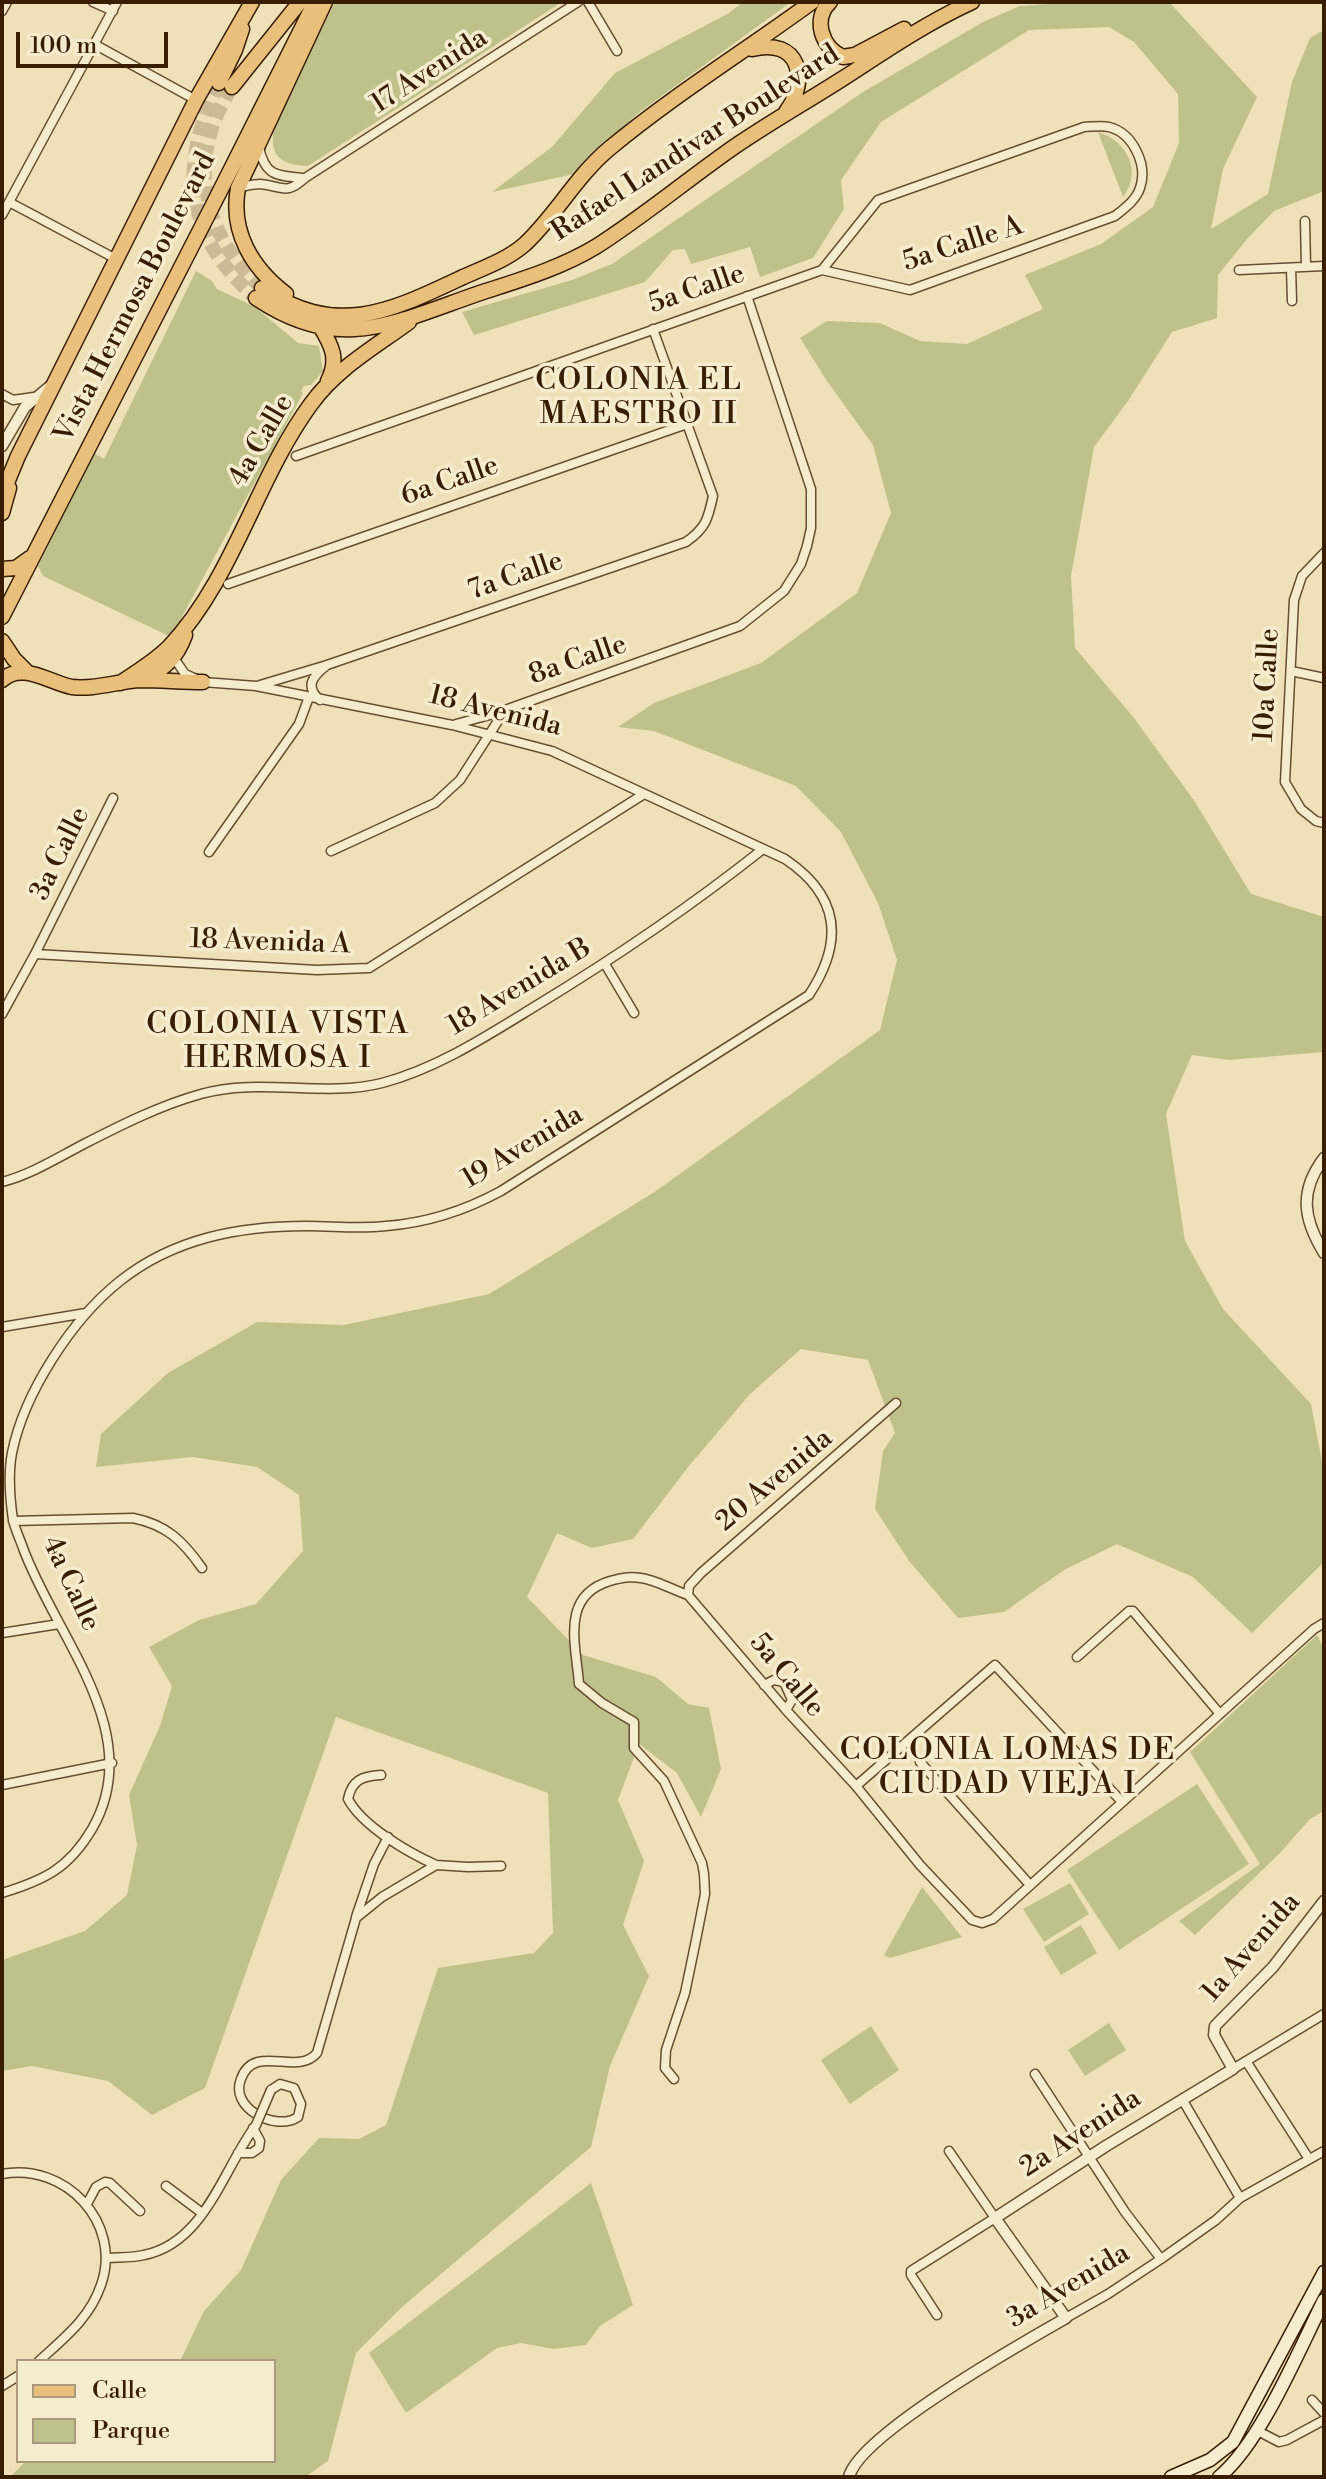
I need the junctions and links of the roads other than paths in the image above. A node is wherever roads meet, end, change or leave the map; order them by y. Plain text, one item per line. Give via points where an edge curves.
1 (7, 2) edge
2 (93, 2) edge
3 (117, 2) edge
4 (252, 2) edge
5 (300, 2) edge
6 (315, 2) edge
7 (325, 2) edge
8 (578, 2) edge
9 (588, 2) edge
10 (812, 2) edge
11 (830, 2) edge
12 (972, 2) edge
13 (2, 11) edge
14 (113, 11) junction
15 (944, 15) junction
16 (245, 17) junction
17 (94, 44) junction
18 (617, 51) dead end
19 (744, 52) junction
20 (196, 100) junction
21 (784, 116) junction
22 (258, 144) junction
23 (305, 178) junction
24 (238, 188) junction
25 (9, 202) junction
26 (2, 215) edge
27 (1305, 221) dead end
28 (118, 260) junction
29 (1324, 266) edge
30 (1306, 267) junction
31 (1291, 268) junction
32 (822, 270) junction
33 (1239, 270) dead end
34 (747, 296) junction
35 (1292, 301) dead end
36 (309, 311) junction
37 (416, 318) junction
38 (320, 326) junction
39 (653, 329) junction
40 (55, 381) junction
41 (323, 388) junction
42 (2, 394) edge
43 (34, 397) junction
44 (13, 400) junction
45 (18, 417) junction
46 (687, 424) junction
47 (2, 446) edge
48 (18, 456) junction
49 (296, 456) dead end
50 (2, 495) edge
51 (2, 513) edge
52 (1321, 556) edge
53 (30, 558) junction
54 (2, 569) edge
55 (228, 584) dead end
56 (2, 617) edge
57 (190, 621) junction
58 (179, 635) junction
59 (2, 641) edge
60 (174, 658) junction
61 (327, 665) junction
62 (1291, 671) junction
63 (28, 673) junction
64 (1324, 678) edge
65 (2, 680) edge
66 (140, 680) junction
67 (203, 682) junction
68 (120, 683) junction
69 (256, 686) junction
70 (309, 697) junction
71 (321, 701) junction
72 (505, 710) junction
73 (452, 725) junction
74 (490, 735) junction
75 (644, 794) junction
76 (113, 798) dead end
77 (1324, 823) edge
78 (763, 849) junction
79 (331, 851) dead end
80 (209, 852) dead end
81 (832, 945) joint
82 (35, 954) junction
83 (605, 964) junction
84 (634, 1013) dead end
85 (2, 1014) edge
86 (1324, 1158) edge
87 (2, 1182) edge
88 (1324, 1253) edge
89 (86, 1313) junction
90 (2, 1327) edge
91 (896, 1403) dead end
92 (6, 1477) edge
93 (13, 1521) junction
94 (202, 1568) dead end
95 (688, 1595) junction
96 (59, 1624) junction
97 (1323, 1627) edge
98 (2, 1633) edge
99 (1077, 1657) dead end
100 (764, 1685) junction
101 (786, 1710) junction
102 (1220, 1714) junction
103 (920, 1762) dead end
104 (112, 1763) junction
105 (381, 1775) dead end
106 (2, 1785) edge
107 (856, 1786) junction
108 (1122, 1802) junction
109 (388, 1837) junction
110 (436, 1865) junction
111 (501, 1866) dead end
112 (1030, 1885) junction
113 (2, 1893) edge
114 (1324, 1901) edge
115 (356, 1918) junction
116 (1324, 2014) edge
117 (1246, 2061) junction
118 (1233, 2069) junction
119 (1035, 2074) dead end
120 (674, 2079) dead end
121 (1182, 2099) junction
122 (254, 2127) junction
123 (949, 2151) dead end
124 (1324, 2151) edge
125 (238, 2153) junction
126 (1088, 2157) junction
127 (1309, 2159) junction
128 (2, 2174) edge
129 (166, 2186) dead end
130 (1240, 2198) junction
131 (87, 2204) junction
132 (140, 2211) dead end
133 (202, 2213) junction
134 (995, 2218) junction
135 (107, 2258) junction
136 (1161, 2259) junction
137 (1324, 2272) edge
138 (1324, 2300) edge
139 (937, 2315) dead end
140 (1066, 2318) junction
141 (41, 2359) edge
142 (1312, 2400) dead end
143 (1324, 2413) edge
144 (1324, 2420) edge
145 (1256, 2430) junction
146 (849, 2477) edge
147 (1171, 2477) edge
148 (1219, 2477) edge

1 - 13 street
2 - 14 street
3 - 14 street
4 - 16 main road, Vista Hermosa Boulevard
5 - 16 main road via 226,85
6 - 53 main road, Vista Hermosa Boulevard, bridge
7 - 22 main road
8 - 23 street, 17 Avenida
9 - 18 street
10 - 19 main road, Rafael Landivar Boulevard
11 - 15 main road via 821,16 822,32 843,57
12 - 15 main road, Rafael Landivar Boulevard
14 - 17 street
15 - 21 main road, Rafael Landivar Boulevard
16 - 20 main road, Vista Hermosa Boulevard
17 - 20 street
17 - 25 street
19 - 21 main road via 770,46 794,61 799,90
19 - 36 main road, Rafael Landivar Boulevard via 608,150 531,238 507,257 378,313 342,316
20 - 28 main road, Vista Hermosa Boulevard
21 - 37 main road, Rafael Landivar Boulevard via 587,251
22 - 23 street via 269,171
22 - 24 main road
23 - 24 street, 17 Avenida via 285,190 262,184
24 - 36 main road via 236,213 248,253 269,280
25 - 26 street
25 - 28 street
27 - 30 street
28 - 40 main road, Vista Hermosa Boulevard
29 - 30 street
30 - 31 street
31 - 33 street
31 - 35 street
32 - 32 street, 5a Calle A via 878,200 1084,127 1118,131 1141,161 1140,189 1115,216 910,290
32 - 34 street, 5a Calle
34 - 39 street, 5a Calle
34 - 72 street, 8a Calle via 811,489 811,528 801,564 784,591 740,626
36 - 38 main road, Rafael Landivar Boulevard via 259,293 271,308
37 - 38 main road, Rafael Landivar Boulevard via 362,330
37 - 41 main road, 4a Calle
38 - 41 main road via 335,358
39 - 46 street
39 - 49 street, 5a Calle
40 - 43 street
40 - 48 main road, Vista Hermosa Boulevard
41 - 57 main road, 4a Calle via 300,420
42 - 44 street
43 - 44 street
43 - 45 street
44 - 45 street
45 - 47 street
46 - 55 street, 6a Calle
46 - 61 street, 7a Calle via 713,496 702,531 686,542
48 - 50 main road, Vista Hermosa Boulevard
48 - 51 main road
52 - 62 street, 10a Calle via 1297,589
53 - 54 main road via 16,568
53 - 56 main road, Vista Hermosa Boulevard
57 - 58 main road, 4a Calle
57 - 60 main road, 4a Calle
58 - 60 main road
58 - 68 main road, 4a Calle
59 - 63 main road
60 - 66 main road
60 - 67 street via 185,674
61 - 69 street, 7a Calle
61 - 71 street via 311,684
62 - 64 street
62 - 77 street, 10a Calle via 1285,782 1301,809
63 - 65 main road
63 - 68 main road via 73,687
66 - 67 main road
66 - 68 main road
67 - 69 street, 18 Avenida
69 - 70 street, 18 Avenida
70 - 71 street, 18 Avenida
70 - 80 street via 299,724
71 - 73 street, 18 Avenida
72 - 73 street
72 - 74 street, 8a Calle
73 - 74 street, 18 Avenida
74 - 75 street, 18 Avenida via 552,751
74 - 79 street, 8a Calle via 460,780 435,803
75 - 78 street, 18 Avenida
75 - 82 street, 18 Avenida A via 369,968 317,970
76 - 82 street, 3a Calle
78 - 81 street, 18 Avenida via 803,871 816,885 827,903
78 - 83 street, 18 Avenida B
81 - 89 street, 19 Avenida via 809,995 470,1208 390,1226 253,1229 200,1237 155,1256
82 - 85 street, 3a Calle
83 - 84 street
83 - 87 street, 18 Avenida B via 459,1053 382,1083 203,1093
86 - 88 street via 1307,1195 1310,1227
89 - 90 street
89 - 92 street, 4a Calle via 29,1406
91 - 95 street, 20 Avenida via 701,1573
92 - 93 street, 4a Calle
93 - 94 street via 133,1518 174,1534
93 - 96 street, 4a Calle
95 - 100 street, 5a Calle
95 - 120 street via 644,1578 626,1577 583,1596 574,1626 579,1684 634,1722 634,1748 664,1781 702,1863 702,1910 685,1993 666,2050 665,2068
96 - 98 street
96 - 104 street, 4a Calle via 107,1728
97 - 102 street via 1314,1629
99 - 102 street via 1133,1611
100 - 101 street, 5a Calle
100 - 101 street via 784,1682 792,1700
101 - 107 street, 5a Calle
102 - 108 street
103 - 112 street
104 - 106 street
104 - 113 street, 4a Calle via 102,1811 78,1852 55,1873
105 - 109 street via 354,1782 348,1799
107 - 108 street via 995,1665
107 - 112 street, 5a Calle via 972,1920 993,1919
108 - 112 street
109 - 110 street
109 - 115 street
110 - 111 street
110 - 115 street
114 - 118 street, 1a Avenida via 1273,1967 1215,2026 1214,2035
115 - 122 street, bridge via 313,2059 265,2059 245,2070 240,2080 241,2099 250,2110 281,2124 298,2117 301,2104 294,2088 280,2084 271,2090
116 - 117 street, 2a Avenida
117 - 118 street, 2a Avenida
117 - 127 street
118 - 121 street, 2a Avenida
119 - 126 street
121 - 126 street, 2a Avenida
121 - 130 street
122 - 125 street
122 - 125 street via 259,2148
123 - 134 street
124 - 127 street, 3a Avenida
125 - 133 street
126 - 134 street, 2a Avenida
126 - 136 street
127 - 130 street, 3a Avenida
128 - 131 street via 25,2172 53,2179
129 - 133 street
130 - 136 street, 3a Avenida
131 - 132 street via 105,2182
131 - 135 street via 101,2230
133 - 135 street via 191,2231 169,2247 144,2256
134 - 139 street, 2a Avenida via 911,2271
134 - 140 street
135 - 141 street via 86,2316
136 - 140 street, 3a Avenida
137 - 147 main road via 1233,2442 1210,2460
138 - 145 main road
140 - 146 street, 3a Avenida via 942,2392 858,2459
142 - 143 street
144 - 145 street via 1279,2442
145 - 148 main road

